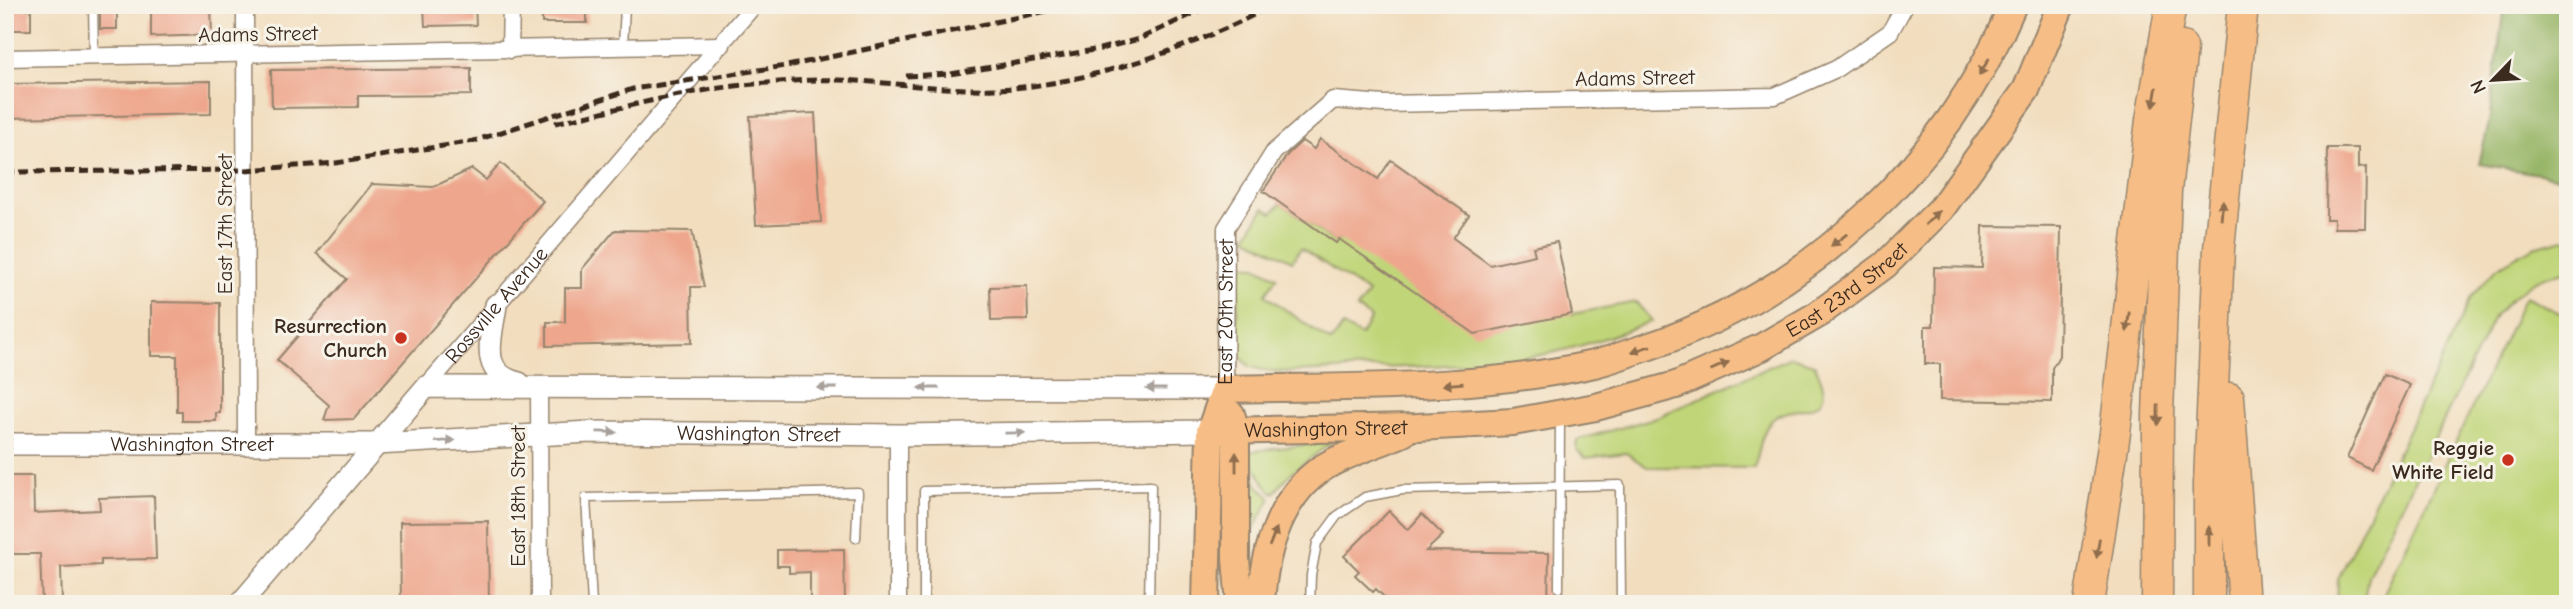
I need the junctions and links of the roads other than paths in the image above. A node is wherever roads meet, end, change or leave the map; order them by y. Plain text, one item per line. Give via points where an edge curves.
1 (93, 5) edge
2 (245, 5) edge
3 (511, 5) edge
4 (625, 5) edge
5 (754, 5) edge
6 (1905, 5) edge
7 (2013, 5) edge
8 (2061, 5) edge
9 (2171, 5) edge
10 (2187, 5) edge
11 (2243, 5) edge
12 (722, 45) junction
13 (623, 47) junction
14 (510, 50) junction
15 (246, 55) junction
16 (94, 57) junction
17 (5, 58) edge
18 (1333, 100) joint
19 (2219, 249) junction
20 (496, 305) junction
21 (1521, 377) joint
22 (426, 387) junction
23 (538, 388) junction
24 (1224, 389) junction
25 (1560, 414) junction
26 (1513, 422) joint
27 (1417, 427) junction
28 (1223, 431) junction
29 (898, 435) junction
30 (539, 436) junction
31 (246, 442) junction
32 (5, 444) edge
33 (376, 444) junction
34 (1559, 486) junction
35 (856, 538) dead end
36 (1559, 588) dead end
37 (240, 604) edge
38 (540, 604) edge
39 (592, 604) edge
40 (898, 604) edge
41 (924, 604) edge
42 (1149, 604) edge
43 (1206, 604) edge
44 (1240, 604) edge
45 (1261, 604) edge
46 (1310, 604) edge
47 (1621, 604) edge
48 (2089, 604) edge
49 (2157, 604) edge
50 (2209, 604) edge
51 (2244, 604) edge

1 - 16 lane
2 - 15 street, East 17th Street
3 - 14 street
4 - 13 lane
5 - 12 street, Rossville Avenue
6 - 18 street, Adams Street via 1890,32 1836,69 1775,96 1384,104
7 -> 21 main road, East 23rd Street via 1964,99 1921,157 1853,229 1814,259 1737,309 1670,339 1596,364
25 -> 8 main road, East 23rd Street via 1676,385 1749,352 1817,315 1885,265 1941,209 2019,101
9 -> 48 highway via 2151,120 2115,433
10 -> 49 highway via 2166,191
19 -> 11 highway
12 - 13 street, Adams Street
12 - 20 street, Rossville Avenue via 673,96
13 - 14 street, Adams Street
14 - 15 street, Adams Street
15 - 16 street, Adams Street
15 - 31 street, East 17th Street
16 - 17 street, Adams Street
18 - 24 street, East 20th Street via 1274,152 1226,228
50 -> 19 highway
19 - 51 highway
20 - 22 street, Rossville Avenue
20 - 23 street via 489,355 496,373
21 -> 24 main road, Washington Street via 1446,385
22 - 23 street, Washington Street
22 - 33 street, Rossville Avenue
24 -> 23 street, Washington Street
23 - 30 street, East 18th Street
24 - 28 main road, East 20th Street
25 - 26 main road, East 23rd Street
25 - 34 lane
26 - 27 main road, Washington Street
27 - 28 main road, Washington Street
45 -> 27 main road via 1269,547 1284,512 1305,483 1331,463
29 -> 28 street, Washington Street
28 - 43 main road, East 20th Street
44 -> 28 main road
30 -> 29 street, Washington Street via 590,432
29 - 40 street
33 -> 30 street, Washington Street
30 - 38 street, East 18th Street
31 - 32 street, Washington Street
31 - 33 street, Washington Street
33 - 37 street, Rossville Avenue
34 - 36 lane
34 - 46 lane via 1402,490 1364,497 1336,516 1317,543
34 - 47 lane via 1620,485
35 - 39 lane via 858,492 586,498
41 - 42 lane via 924,491 1151,486

